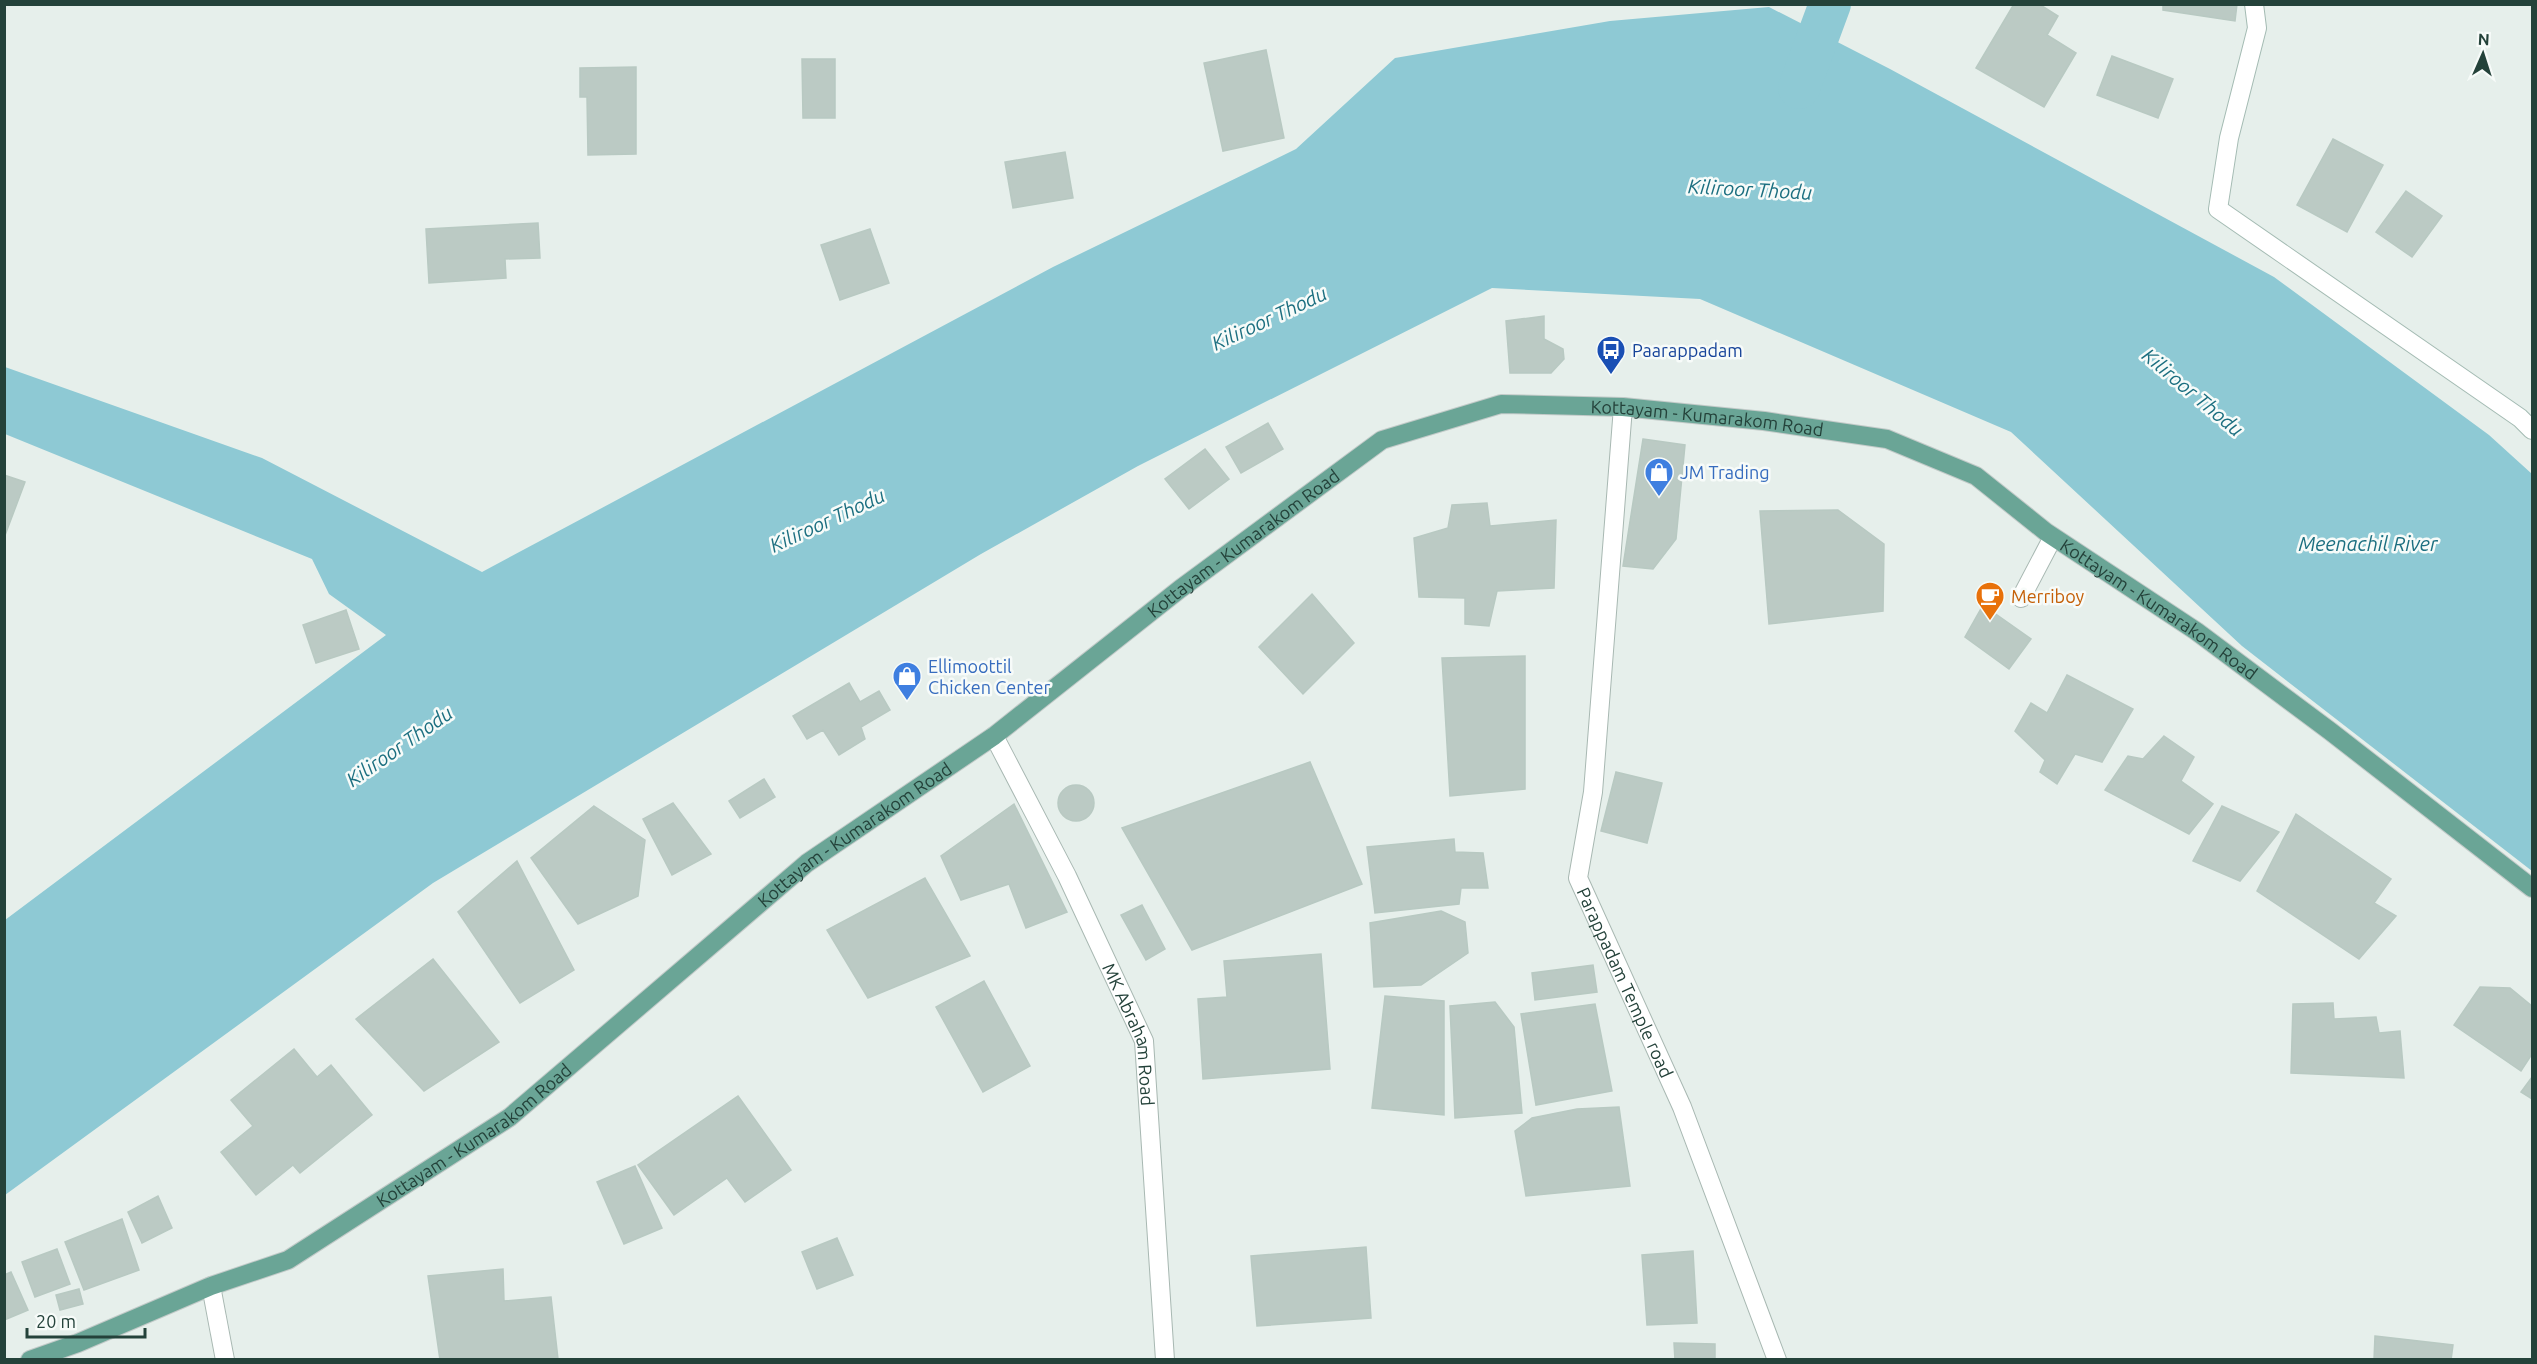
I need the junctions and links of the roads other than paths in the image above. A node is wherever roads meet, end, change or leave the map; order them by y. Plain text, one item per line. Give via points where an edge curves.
1 (2254, 4) edge
2 (1623, 407) junction
3 (2532, 430) edge
4 (2053, 537) junction
5 (2021, 598) dead end
6 (994, 736) junction
7 (2532, 888) edge
8 (211, 1287) junction
9 (30, 1359) edge
10 (225, 1359) edge
11 (1165, 1359) edge
12 (1777, 1359) edge

1 - 3 street via 2257,28 2229,138 2218,209
2 - 4 main road, Kottayam - Kumarakom Road via 1764,421 1887,439 1976,476
2 - 6 main road, Kottayam - Kumarakom Road via 1501,404 1382,440 1180,589
2 - 12 street, Parappadam Temple road via 1593,792 1578,878 1682,1107
4 - 5 street
4 - 7 main road, Kottayam - Kumarakom Road via 2196,631
6 - 8 main road, Kottayam - Kumarakom Road via 807,863 510,1117 288,1260
6 - 11 street, MK Abraham Road via 1067,876 1144,1041
8 - 9 main road, Kottayam - Kumarakom Road
8 - 10 street

